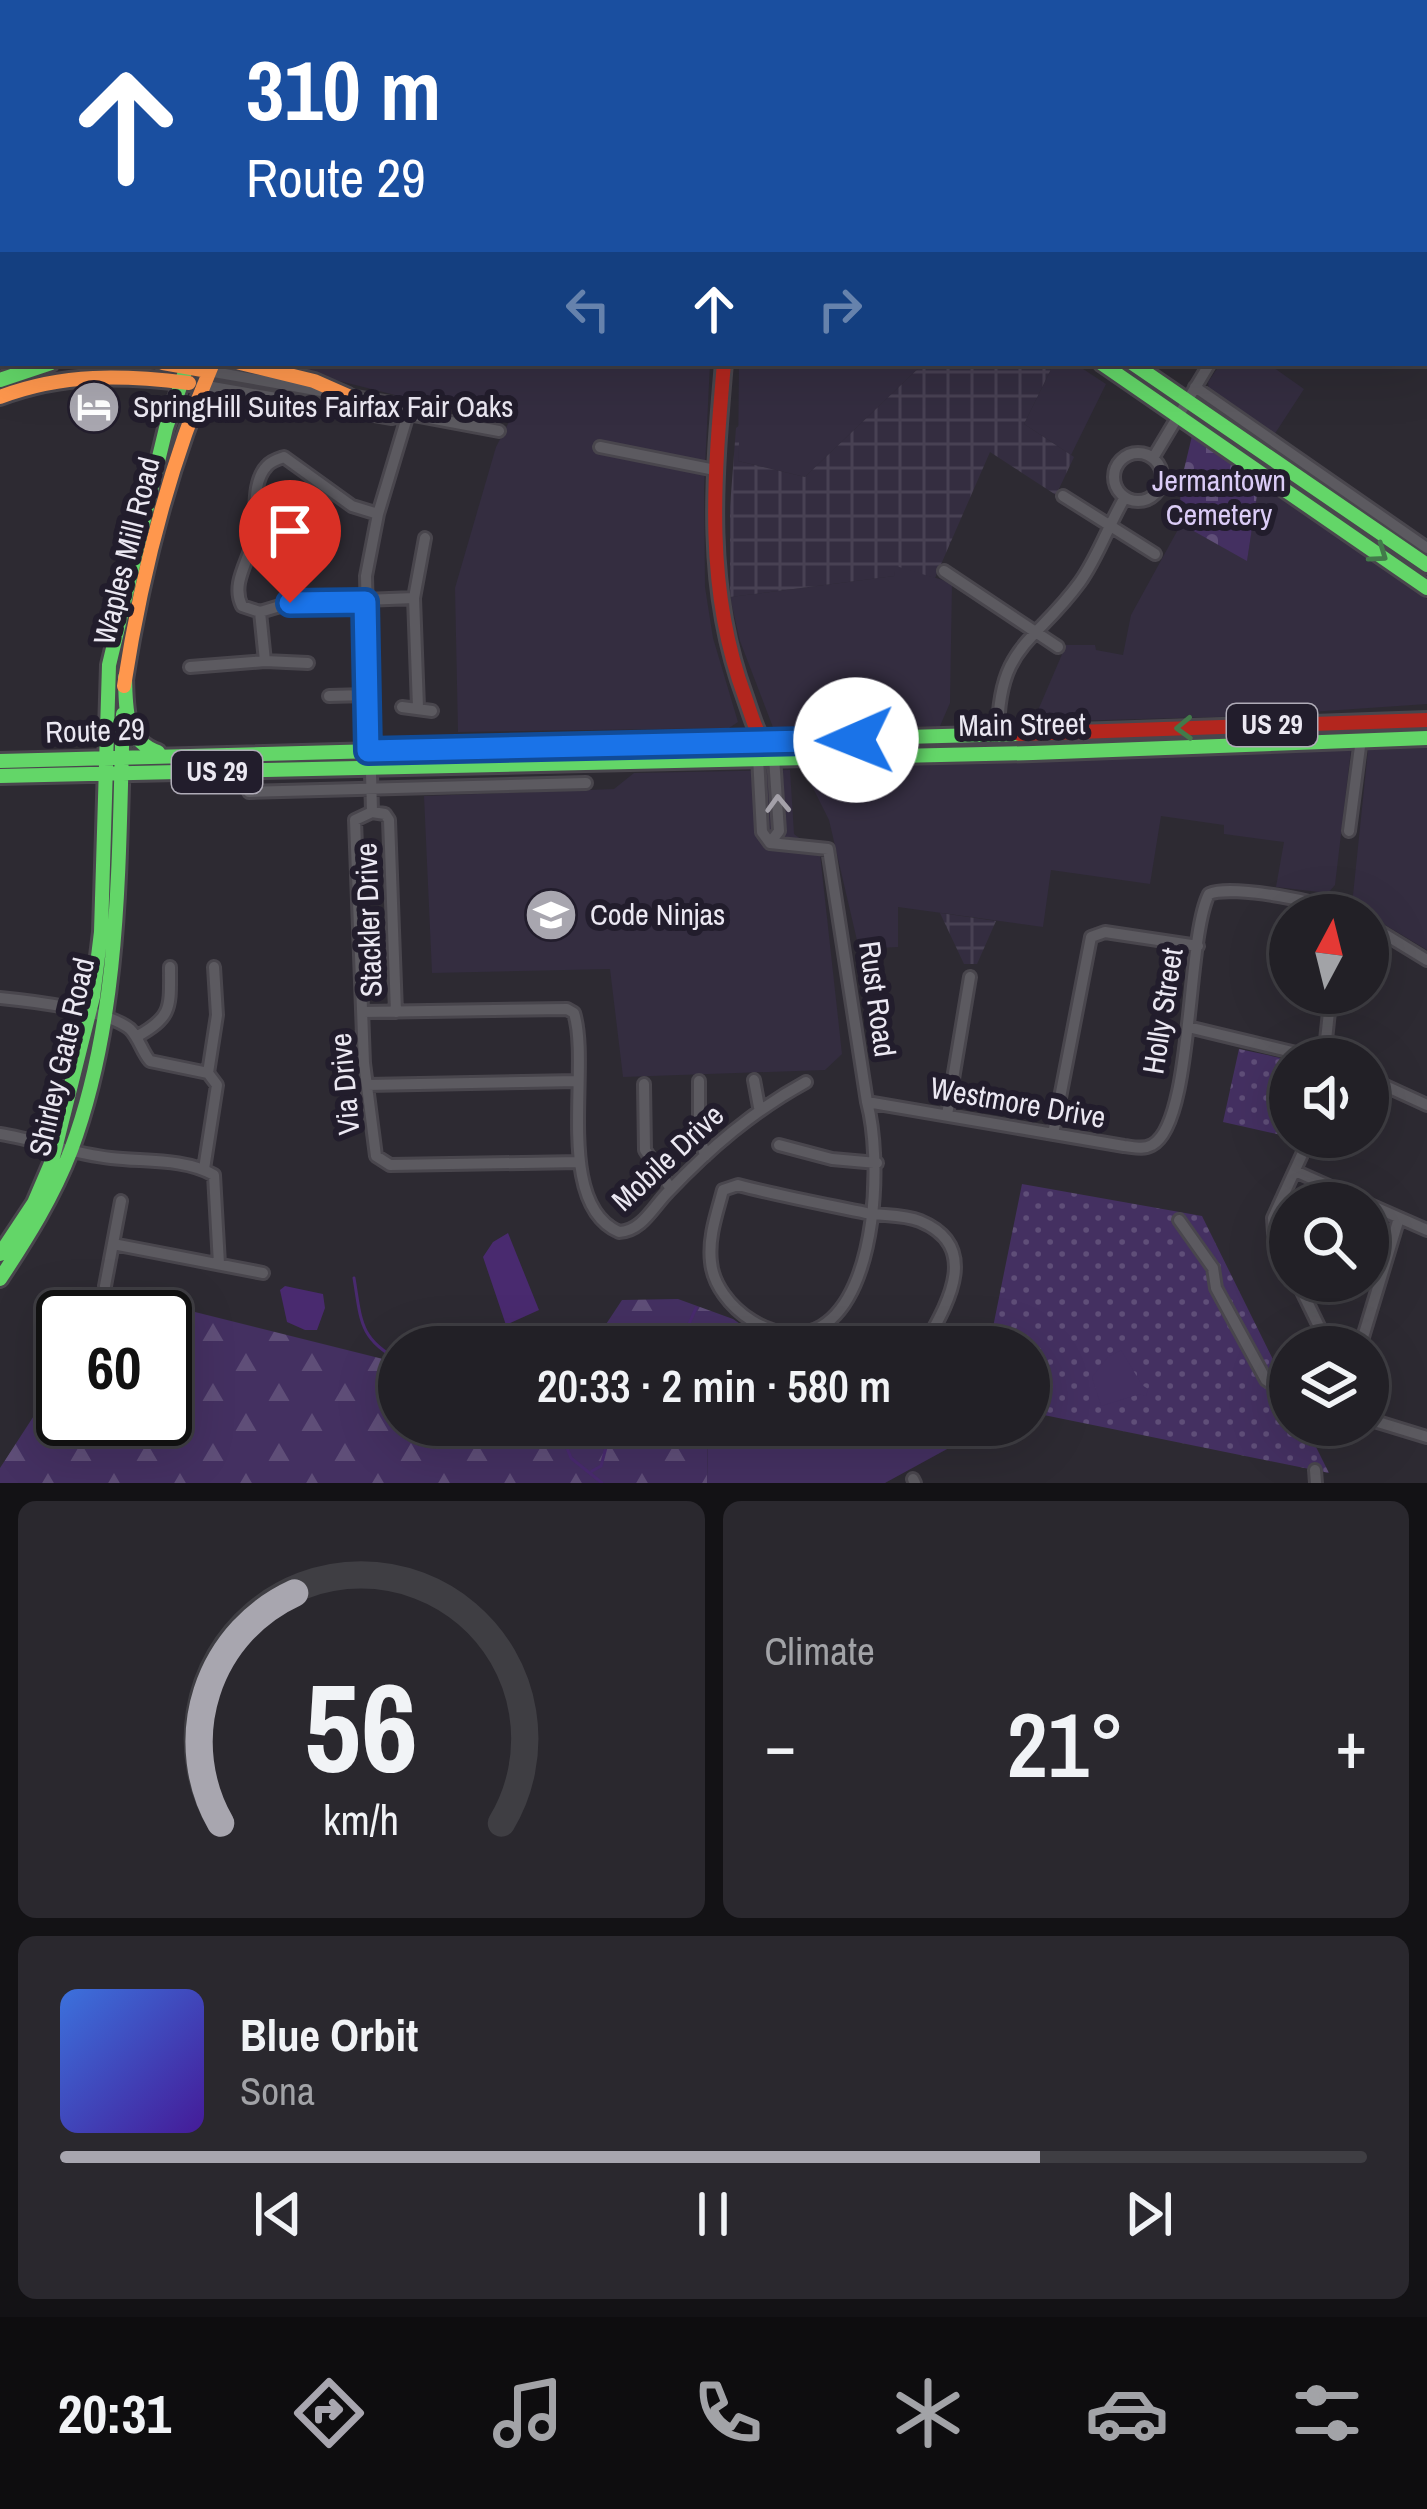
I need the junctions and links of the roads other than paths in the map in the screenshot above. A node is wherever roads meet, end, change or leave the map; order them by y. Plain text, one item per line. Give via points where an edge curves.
1 (42, 366) edge
2 (186, 366) edge
3 (252, 366) edge
4 (724, 366) edge
5 (1108, 366) edge
6 (1136, 366) edge
7 (1208, 366) edge
8 (208, 373) edge
9 (0, 380) edge
10 (181, 382) junction
11 (348, 396) junction
12 (0, 398) edge
13 (1187, 400) junction
14 (408, 414) junction
15 (499, 431) dead end
16 (1270, 439) junction
17 (601, 447) dead end
18 (1260, 453) junction
19 (1154, 458) junction
20 (716, 470) junction
21 (1063, 496) dead end
22 (1125, 497) junction
23 (1347, 501) junction
24 (377, 514) junction
25 (1332, 521) junction
26 (1108, 525) junction
27 (425, 538) dead end
28 (1427, 548) edge
29 (1155, 554) dead end
30 (1427, 565) edge
31 (944, 571) dead end
32 (1427, 588) edge
33 (414, 598) junction
34 (365, 602) junction
35 (260, 612) junction
36 (1033, 631) junction
37 (1058, 647) dead end
38 (265, 661) junction
39 (308, 663) dead end
40 (190, 667) dead end
41 (125, 677) junction
42 (367, 695) junction
43 (328, 696) dead end
44 (402, 707) dead end
45 (418, 707) junction
46 (432, 711) dead end
47 (1427, 720) edge
48 (1361, 722) junction
49 (998, 735) junction
50 (1427, 738) edge
51 (761, 740) junction
52 (1360, 740) junction
53 (368, 751) junction
54 (196, 756) junction
55 (477, 756) junction
56 (766, 757) junction
57 (0, 761) edge
58 (113, 766) junction
59 (370, 768) junction
60 (0, 776) edge
61 (586, 783) dead end
62 (372, 789) junction
63 (249, 792) dead end
64 (372, 812) junction
65 (1349, 831) dead end
66 (1269, 897) edge
67 (1389, 937) edge
68 (1198, 946) junction
69 (1427, 960) edge
70 (170, 967) dead end
71 (214, 967) dead end
72 (970, 977) dead end
73 (0, 998) edge
74 (363, 1012) junction
75 (396, 1012) junction
76 (96, 1016) junction
77 (1188, 1027) junction
78 (136, 1037) junction
79 (1269, 1046) edge
80 (208, 1073) junction
81 (754, 1080) dead end
82 (578, 1081) junction
83 (699, 1081) dead end
84 (806, 1082) dead end
85 (367, 1084) junction
86 (644, 1084) dead end
87 (1389, 1088) edge
88 (867, 1102) junction
89 (1427, 1105) edge
90 (759, 1107) junction
91 (947, 1115) junction
92 (1053, 1133) junction
93 (0, 1134) edge
94 (1158, 1140) joint
95 (779, 1145) dead end
96 (66, 1147) junction
97 (705, 1156) junction
98 (1300, 1158) edge
99 (580, 1162) junction
100 (877, 1162) junction
101 (204, 1169) junction
102 (1294, 1171) junction
103 (1290, 1182) edge
104 (1319, 1182) edge
105 (670, 1189) junction
106 (121, 1202) dead end
107 (1389, 1213) edge
108 (874, 1214) junction
109 (1400, 1218) junction
110 (1179, 1220) dead end
111 (1427, 1231) edge
112 (113, 1244) junction
113 (0, 1254) edge
114 (219, 1264) junction
115 (263, 1273) dead end
116 (0, 1279) edge
117 (105, 1286) dead end
118 (935, 1326) edge
119 (1367, 1326) edge
120 (1269, 1383) edge
121 (1389, 1425) edge
122 (1427, 1437) edge

1 - 9 main road
2 - 10 main road, Waples Mill Road
3 - 11 main road
4 - 20 main road
5 - 13 main road
6 - 13 main road
7 - 13 street
8 - 10 main road
8 - 11 street
8 - 14 street via 392,418
8 - 41 main road, Waples Mill Road via 183,432
10 - 12 main road via 77,375
10 - 58 main road, Waples Mill Road via 117,619 109,665
11 - 14 street
13 - 16 street
13 - 18 main road
13 - 19 street
13 - 25 main road
14 - 15 street
14 - 24 street, Stackler Drive
16 - 18 street
16 - 23 street
17 - 20 street
18 - 23 main road
19 - 22 street via 1160,488 1148,499
19 - 22 street via 1131,454 1119,463 1115,485
20 - 51 main road via 722,624
21 - 26 street
22 - 26 street
23 - 25 street
23 - 28 street
23 - 30 main road
24 - 34 street, Stackler Drive
24 - 35 street via 352,506 284,457 269,463 238,598
25 -> 32 main road
26 - 29 street
26 - 36 street via 1082,579
27 - 33 street
31 - 36 street
33 - 34 street
33 - 45 street
34 - 35 street via 290,603
34 - 42 street, Stackler Drive
35 - 38 street
36 - 37 street
36 - 49 street via 999,691
38 - 39 street
38 - 40 street
41 - 54 main road via 135,742
41 - 58 main road, Waples Mill Road
42 - 43 street
42 - 53 street, Stackler Drive
44 - 45 street
45 - 46 street
47 - 48 main road, Main Street / US 29
48 -> 49 main road, Main Street / US 29
48 - 52 street
49 - 51 main road, Main Street / US 29
50 - 52 main road, Main Street / US 29
51 - 55 main road, Main Street / US 29
51 - 56 main road
52 - 56 main road, Main Street / US 29
52 - 65 street
53 - 54 main road, Route 29 / US 29
53 - 55 main road, Route 29 / US 29
53 - 59 street, Stackler Drive
54 - 58 main road, Route 29 / US 29
55 - 56 main road, Main Street / US 29
55 - 59 main road, Route 29 / US 29
56 - 88 street, Rust Road via 779,832 770,843 828,849
57 - 58 main road, Route 29 / US 29
58 - 59 main road, Route 29 / US 29
58 - 60 main road, Route 29 / US 29
58 - 76 main road, Shirley Gate Road
59 - 62 street, Stackler Drive
61 - 62 street
62 - 63 street
62 - 64 street, Stackler Drive
64 - 74 street, Via Drive via 355,820
64 - 75 street, Stackler Drive via 389,820
66 - 68 street, Holly Street via 1214,890
67 - 69 street
68 - 77 street, Holly Street
68 - 92 street via 1106,932 1091,937
70 - 78 street via 169,1010
71 - 80 street
72 - 91 street
73 - 76 street
74 - 75 street, Mobile Drive
74 - 85 street, Via Drive
75 - 82 street, Mobile Drive via 571,1010
76 - 78 street
76 - 96 main road, Shirley Gate Road
77 - 79 street
77 - 94 street, Holly Street
78 - 80 street via 150,1061
80 - 101 street via 217,1085
81 - 90 street
82 - 85 street
82 - 99 street, Mobile Drive
83 - 97 street
84 - 90 street, Mobile Drive
85 - 99 street, Via Drive via 375,1152 384,1164
86 - 105 street via 645,1150
87 - 89 street
88 - 91 street, Westmore Drive
88 - 100 street, Rust Road
90 - 97 street, Mobile Drive
91 - 92 street, Westmore Drive
92 - 94 street, Westmore Drive via 1140,1148
93 - 96 street
95 - 100 street
96 - 101 street
96 - 113 main road, Shirley Gate Road
96 - 116 main road, Shirley Gate Road via 47,1210
97 - 105 street, Mobile Drive
98 - 102 street
99 - 105 street, Mobile Drive via 596,1209 617,1232 637,1227
100 - 108 street, Rust Road
101 - 114 street via 217,1180
102 - 103 street
102 - 104 street
106 - 112 street
107 - 109 street
108 - 108 street via 847,1300 820,1328 771,1329 736,1308 714,1279 711,1238 729,1186
108 - 118 street via 920,1220 952,1252 954,1290
109 - 111 street
109 - 119 street
110 - 120 street via 1213,1268 1216,1288
112 - 114 street
112 - 117 street
114 - 115 street
121 - 122 street

